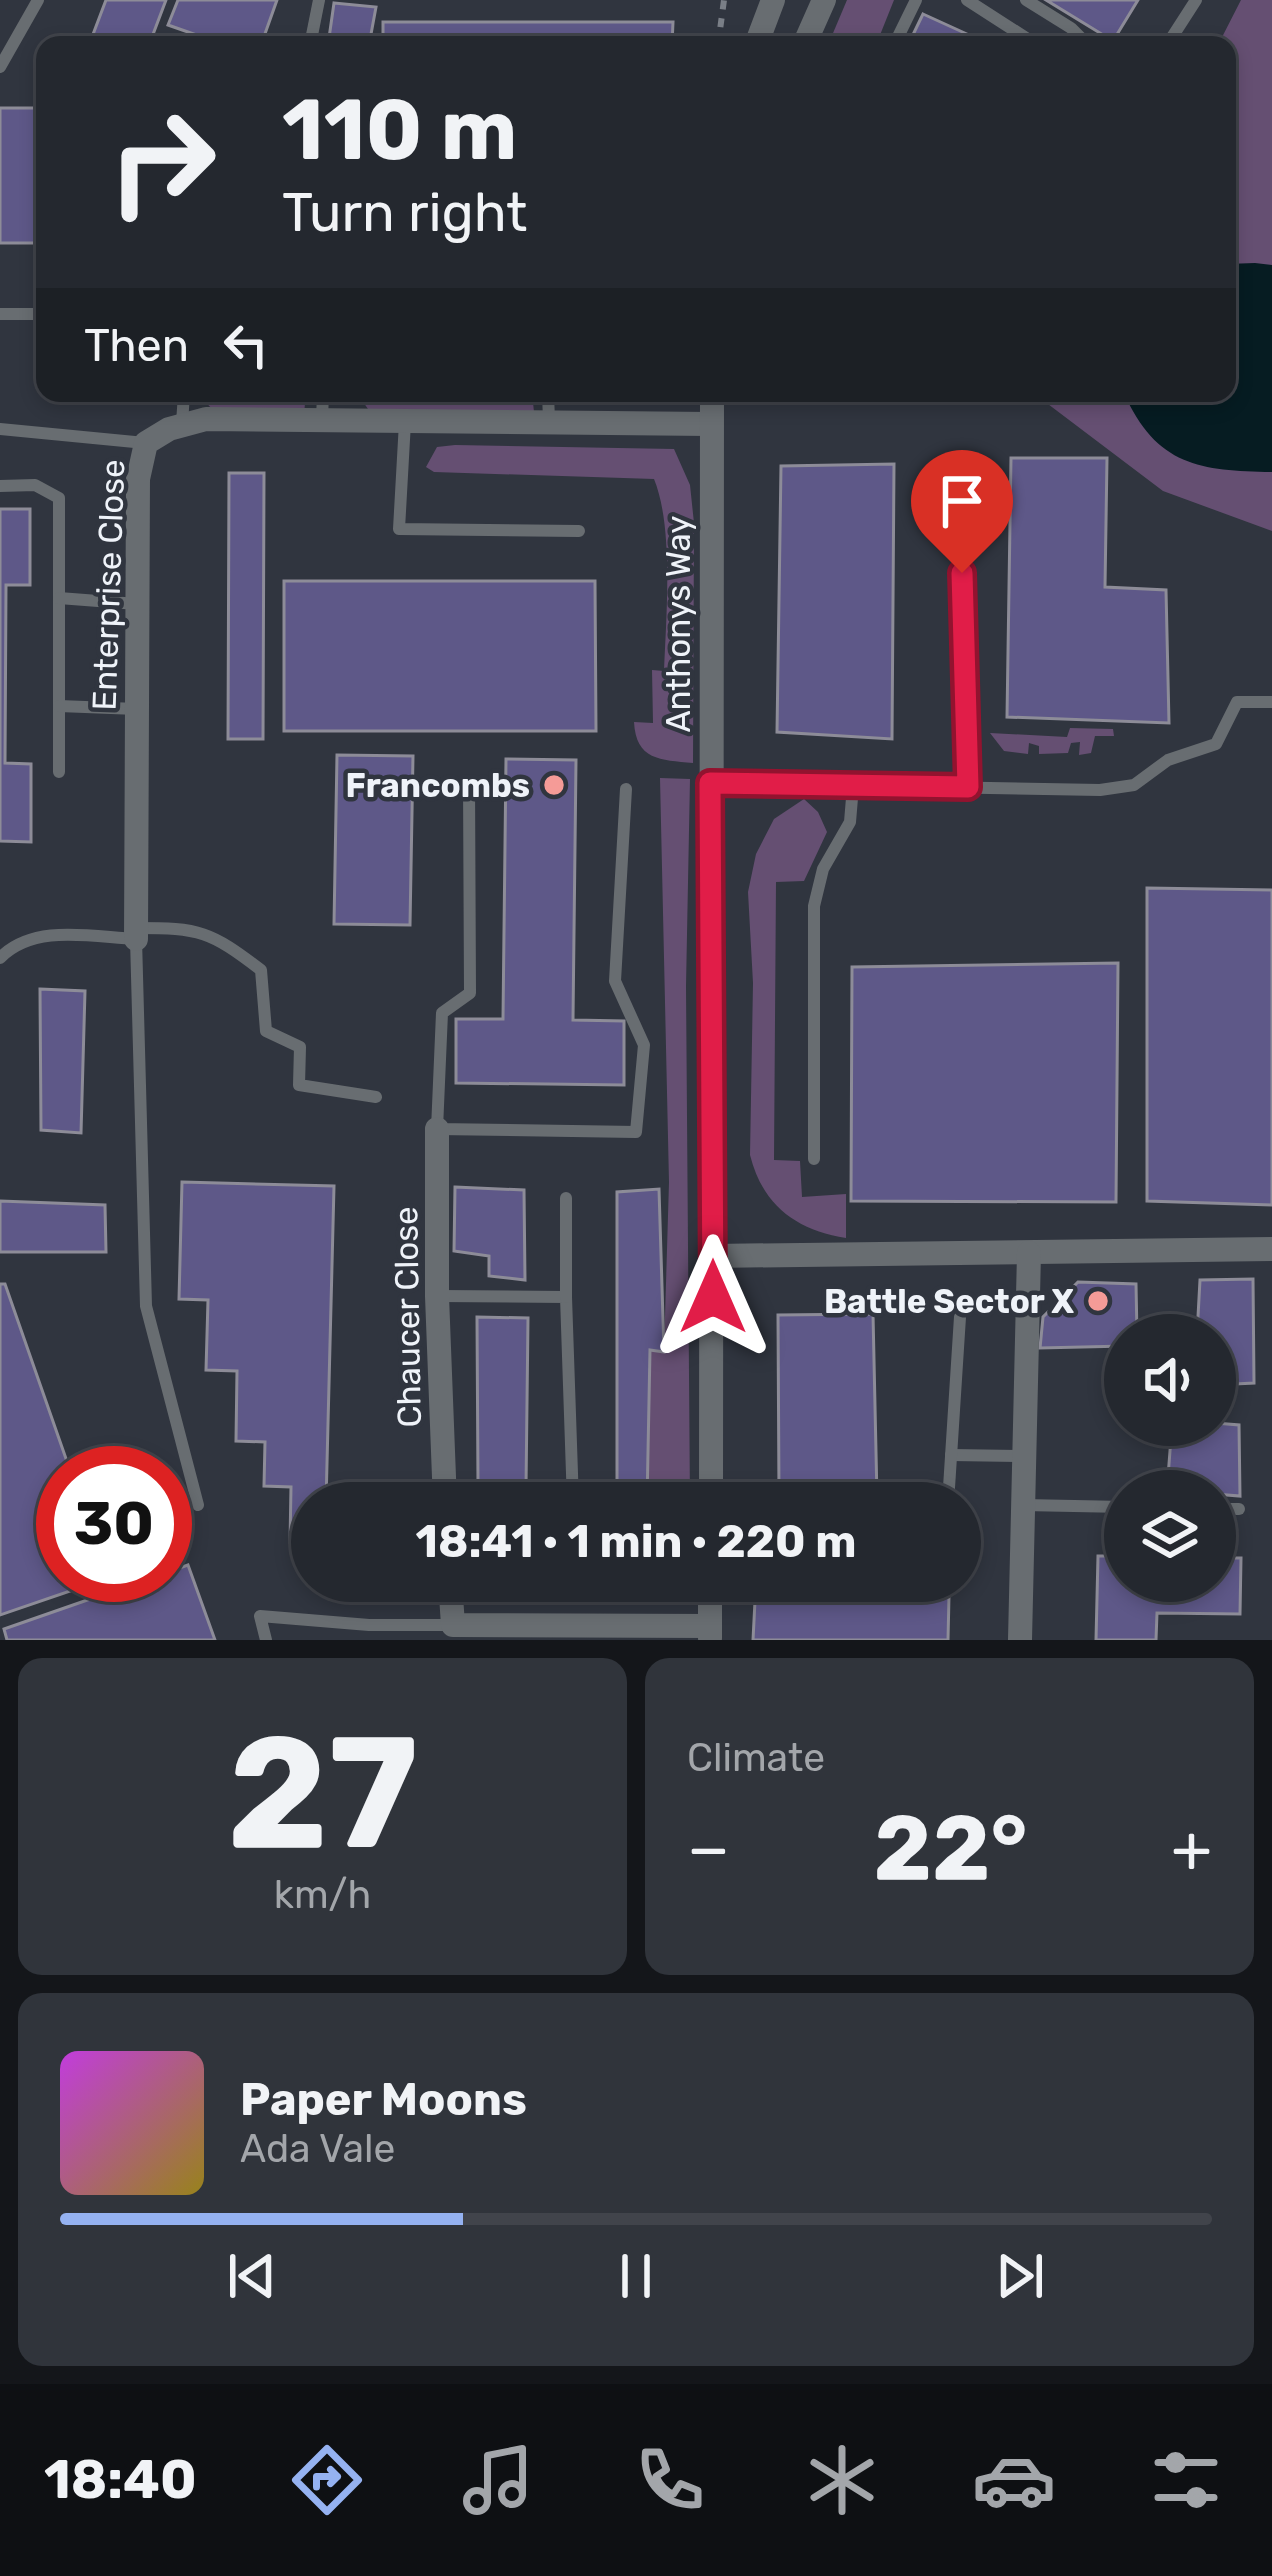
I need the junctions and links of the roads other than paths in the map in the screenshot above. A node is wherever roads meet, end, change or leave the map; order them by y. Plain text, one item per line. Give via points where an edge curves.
1 (38, 0) edge
2 (319, 0) edge
3 (773, 0) edge
4 (824, 0) edge
5 (916, 0) edge
6 (967, 0) edge
7 (1026, 0) edge
8 (1196, 0) edge
9 (312, 36) edge
10 (759, 36) edge
11 (809, 36) edge
12 (898, 36) edge
13 (1023, 36) edge
14 (1078, 36) edge
15 (1173, 36) edge
16 (0, 68) edge
17 (0, 314) edge
18 (36, 314) edge
19 (183, 402) edge
20 (323, 402) edge
21 (548, 402) edge
22 (711, 402) edge
23 (322, 420) junction
24 (405, 420) junction
25 (549, 421) junction
26 (709, 424) junction
27 (182, 426) junction
28 (0, 429) edge
29 (146, 443) junction
30 (0, 486) edge
31 (960, 488) dead end
32 (579, 531) dead end
33 (59, 598) junction
34 (137, 604) junction
35 (1272, 702) edge
36 (59, 706) junction
37 (136, 709) junction
38 (59, 772) dead end
39 (469, 782) dead end
40 (710, 783) junction
41 (853, 786) junction
42 (968, 787) junction
43 (626, 790) dead end
44 (136, 933) junction
45 (0, 958) edge
46 (376, 1096) dead end
47 (437, 1129) junction
48 (814, 1159) dead end
49 (566, 1198) dead end
50 (1272, 1249) edge
51 (1029, 1253) junction
52 (713, 1256) junction
53 (437, 1296) junction
54 (566, 1297) junction
55 (959, 1316) dead end
56 (951, 1455) junction
57 (1023, 1456) junction
58 (444, 1482) edge
59 (572, 1482) edge
60 (711, 1482) edge
61 (949, 1482) edge
62 (198, 1504) dead end
63 (1022, 1505) junction
64 (1104, 1507) edge
65 (452, 1602) edge
66 (710, 1602) edge
67 (369, 1624) junction
68 (456, 1633) edge
69 (710, 1633) edge
70 (266, 1640) edge
71 (369, 1640) edge
72 (1020, 1640) edge

1 - 16 lane
2 - 9 lane
3 - 10 street
4 - 11 street
5 - 12 lane
6 - 13 lane
7 - 14 lane
8 - 15 lane
17 - 18 lane
19 - 27 lane
20 - 23 lane
21 - 25 lane
22 - 26 street, Anthonys Way
23 - 24 street, Enterprise Close
23 - 27 street, Enterprise Close
24 - 25 street, Enterprise Close
24 - 32 lane via 399,530
25 - 26 street, Enterprise Close
26 - 40 street, Anthonys Way
27 - 29 street, Enterprise Close
28 - 29 lane
29 - 34 street, Enterprise Close via 137,479
30 - 33 lane via 34,485 59,498
31 - 42 lane
33 - 34 lane
33 - 36 lane
34 - 37 street, Enterprise Close
35 - 42 lane via 1237,702 1216,744 1168,760 1134,785
36 - 37 lane
36 - 38 lane
37 - 44 street, Enterprise Close
39 - 47 lane via 470,993 442,1013
40 - 41 lane
40 - 52 street, Anthonys Way
41 - 42 lane
41 - 48 lane via 850,822 823,869 814,906
43 - 47 lane via 615,981 644,1045 636,1132
44 - 45 lane via 45,934
44 - 46 lane via 191,928 230,946 261,970 266,1031 300,1047 298,1084
44 - 62 lane via 146,1306
47 - 53 street, Chaucer Close
49 - 54 lane
50 - 51 street
51 - 52 street
51 - 57 street
52 - 60 street, Anthonys Way
53 - 54 lane
53 - 58 street, Chaucer Close
54 - 59 lane
55 - 56 lane
56 - 57 lane
56 - 61 lane
57 - 63 street
63 - 64 lane
63 - 72 street
65 - 68 street
66 - 69 street
67 - 68 lane
67 - 70 lane via 260,1616
67 - 71 lane
68 - 69 street

